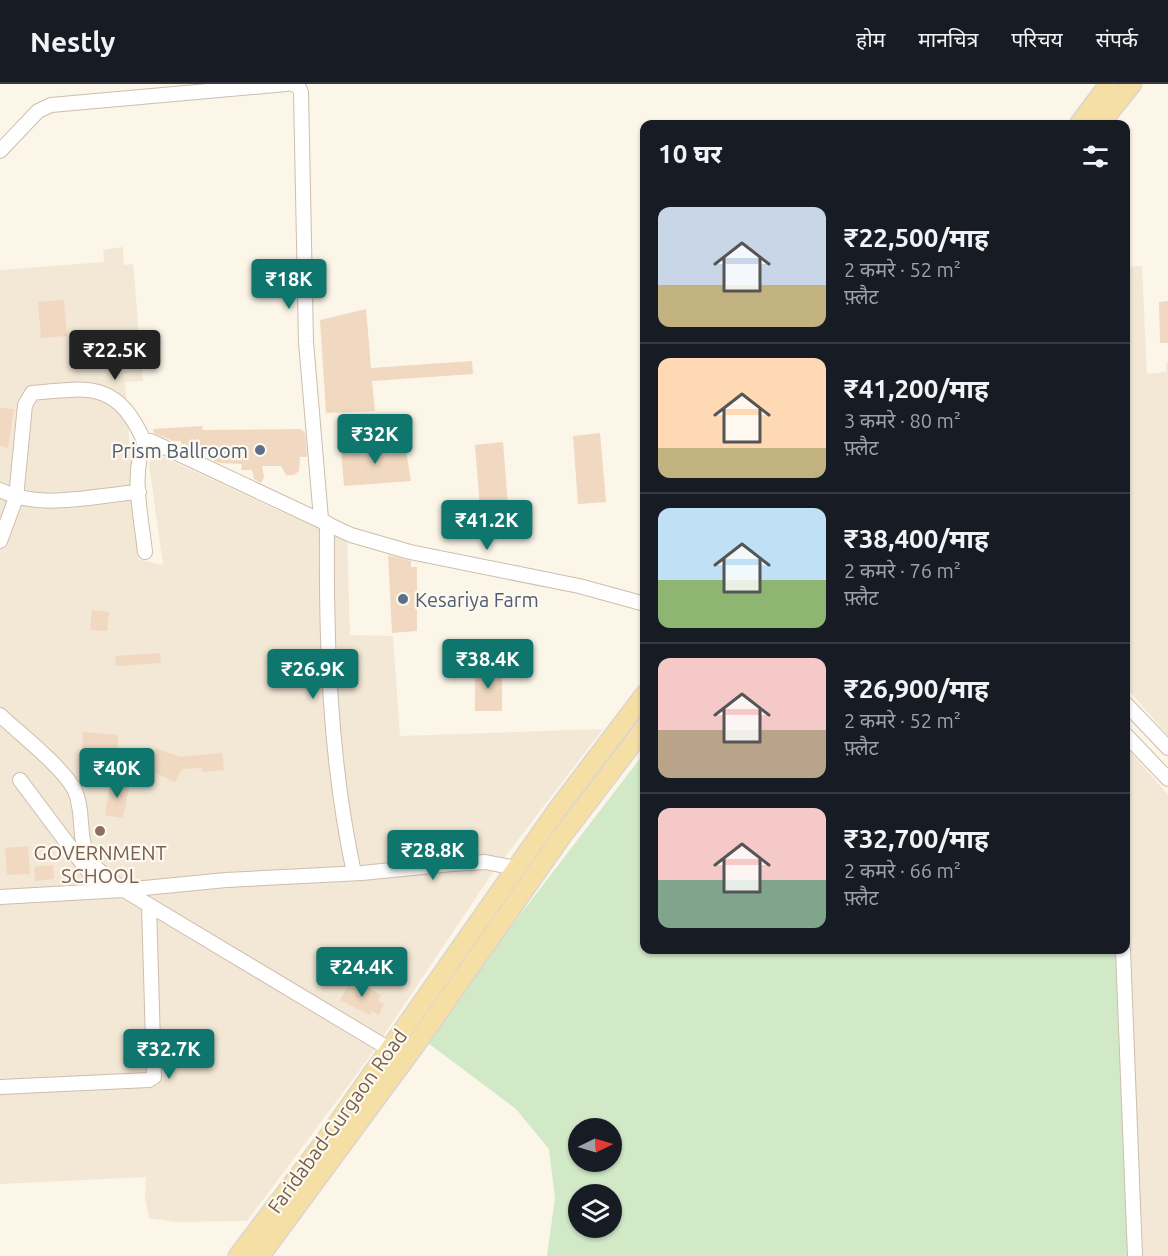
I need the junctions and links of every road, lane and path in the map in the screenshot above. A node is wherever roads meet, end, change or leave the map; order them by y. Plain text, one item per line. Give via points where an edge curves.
1 (286, 84) edge
2 (292, 84) edge
3 (1109, 84) edge
4 (1132, 84) edge
5 (1082, 120) edge
6 (1103, 120) edge
7 (0, 151) edge
8 (145, 443) junction
9 (0, 490) edge
10 (139, 492) junction
11 (16, 498) junction
12 (324, 521) junction
13 (0, 541) edge
14 (145, 552) dead end
15 (640, 603) edge
16 (640, 700) edge
17 (1130, 708) edge
18 (0, 715) edge
19 (640, 734) edge
20 (1130, 739) edge
21 (1168, 748) edge
22 (1168, 779) edge
23 (20, 780) dead end
24 (516, 868) junction
25 (354, 873) junction
26 (124, 890) junction
27 (103, 891) junction
28 (0, 897) edge
29 (149, 905) junction
30 (1123, 954) edge
31 (397, 1054) junction
32 (0, 1074) edge
33 (0, 1087) edge
34 (238, 1256) edge
35 (260, 1256) edge
36 (1135, 1256) edge

1 - 7 street via 51,105 38,111
2 - 12 street via 301,92 306,342
3 - 5 main road
4 - 6 main road
8 - 10 street via 139,459
8 - 11 street via 138,425 115,398 78,388 32,393 25,405
8 - 12 street via 158,443
9 - 11 street
10 - 11 street via 81,498
10 - 14 street
11 - 13 street
12 - 15 street via 351,535 410,552 579,586
12 - 25 street via 329,707
16 - 24 main road, Faridabad-Gurgaon Road
17 - 21 street
18 - 26 street via 66,777 79,802 87,856
19 - 31 main road, Faridabad-Gurgaon Road
20 - 22 street
23 - 27 street
24 - 25 street via 485,862
24 - 31 main road, Faridabad-Gurgaon Road
25 - 26 street
26 - 27 street
26 - 29 street
27 - 28 street
29 - 31 street
29 - 33 street via 154,1077
30 - 36 street
31 - 34 main road, Faridabad-Gurgaon Road
31 - 35 main road, Faridabad-Gurgaon Road
32 - 33 street

